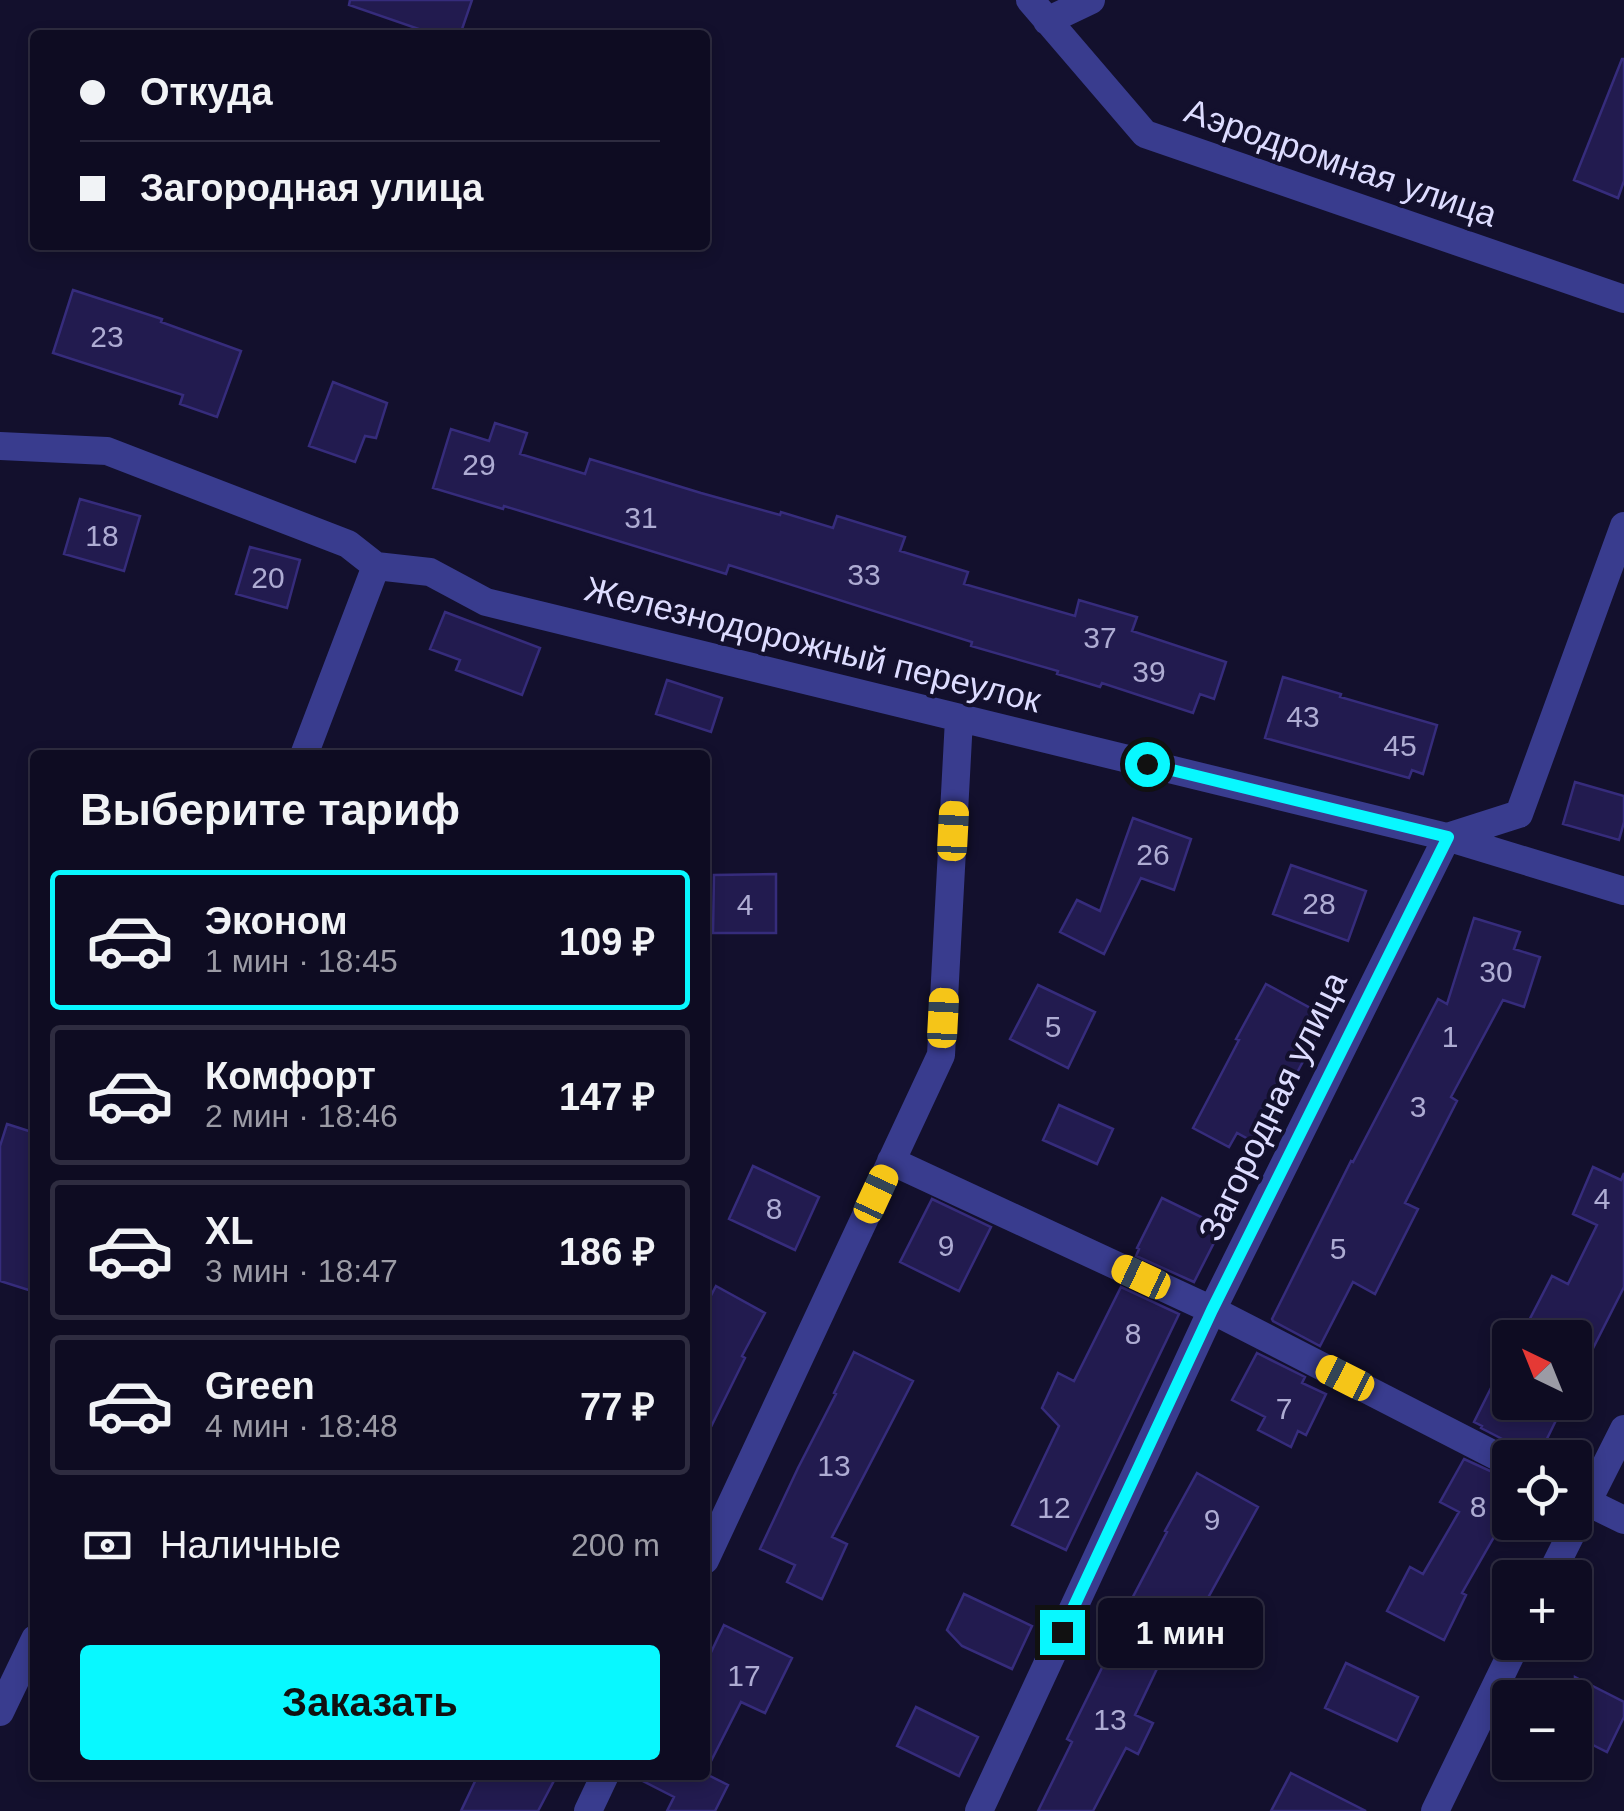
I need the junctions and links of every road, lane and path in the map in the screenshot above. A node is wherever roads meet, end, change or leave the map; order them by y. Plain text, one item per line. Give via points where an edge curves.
1 (1091, 0) edge
2 (1039, 10) edge
3 (1624, 298) edge
4 (0, 446) edge
5 (1624, 526) edge
6 (376, 566) junction
7 (959, 719) junction
8 (306, 750) edge
9 (1448, 837) junction
10 (1624, 891) edge
11 (891, 1161) junction
12 (1212, 1310) junction
13 (1624, 1429) edge
14 (1492, 1454) edge
15 (1592, 1481) edge
16 (1592, 1504) edge
17 (1624, 1520) edge
18 (710, 1549) edge
19 (30, 1650) edge
20 (1509, 1660) edge
21 (0, 1712) edge
22 (603, 1780) edge
23 (588, 1811) edge
24 (979, 1811) edge
25 (1435, 1811) edge

1 - 2 street
2 - 3 street, Аэродромная улица via 1145,134
4 - 6 street, Железнодорожный переулок via 107,451 348,544
5 - 9 street via 1519,814
6 - 7 street, Железнодорожный переулок via 430,572 486,602
6 - 8 street
7 - 9 street, Железнодорожный переулок
7 - 11 street via 941,1055
9 - 10 street, Железнодорожный переулок
9 - 12 street, Загородная улица
11 - 12 street
11 - 18 street
12 - 14 street
12 - 24 street, Загородная улица
13 - 15 street
16 - 17 street
19 - 21 street
20 - 25 street
22 - 23 street

